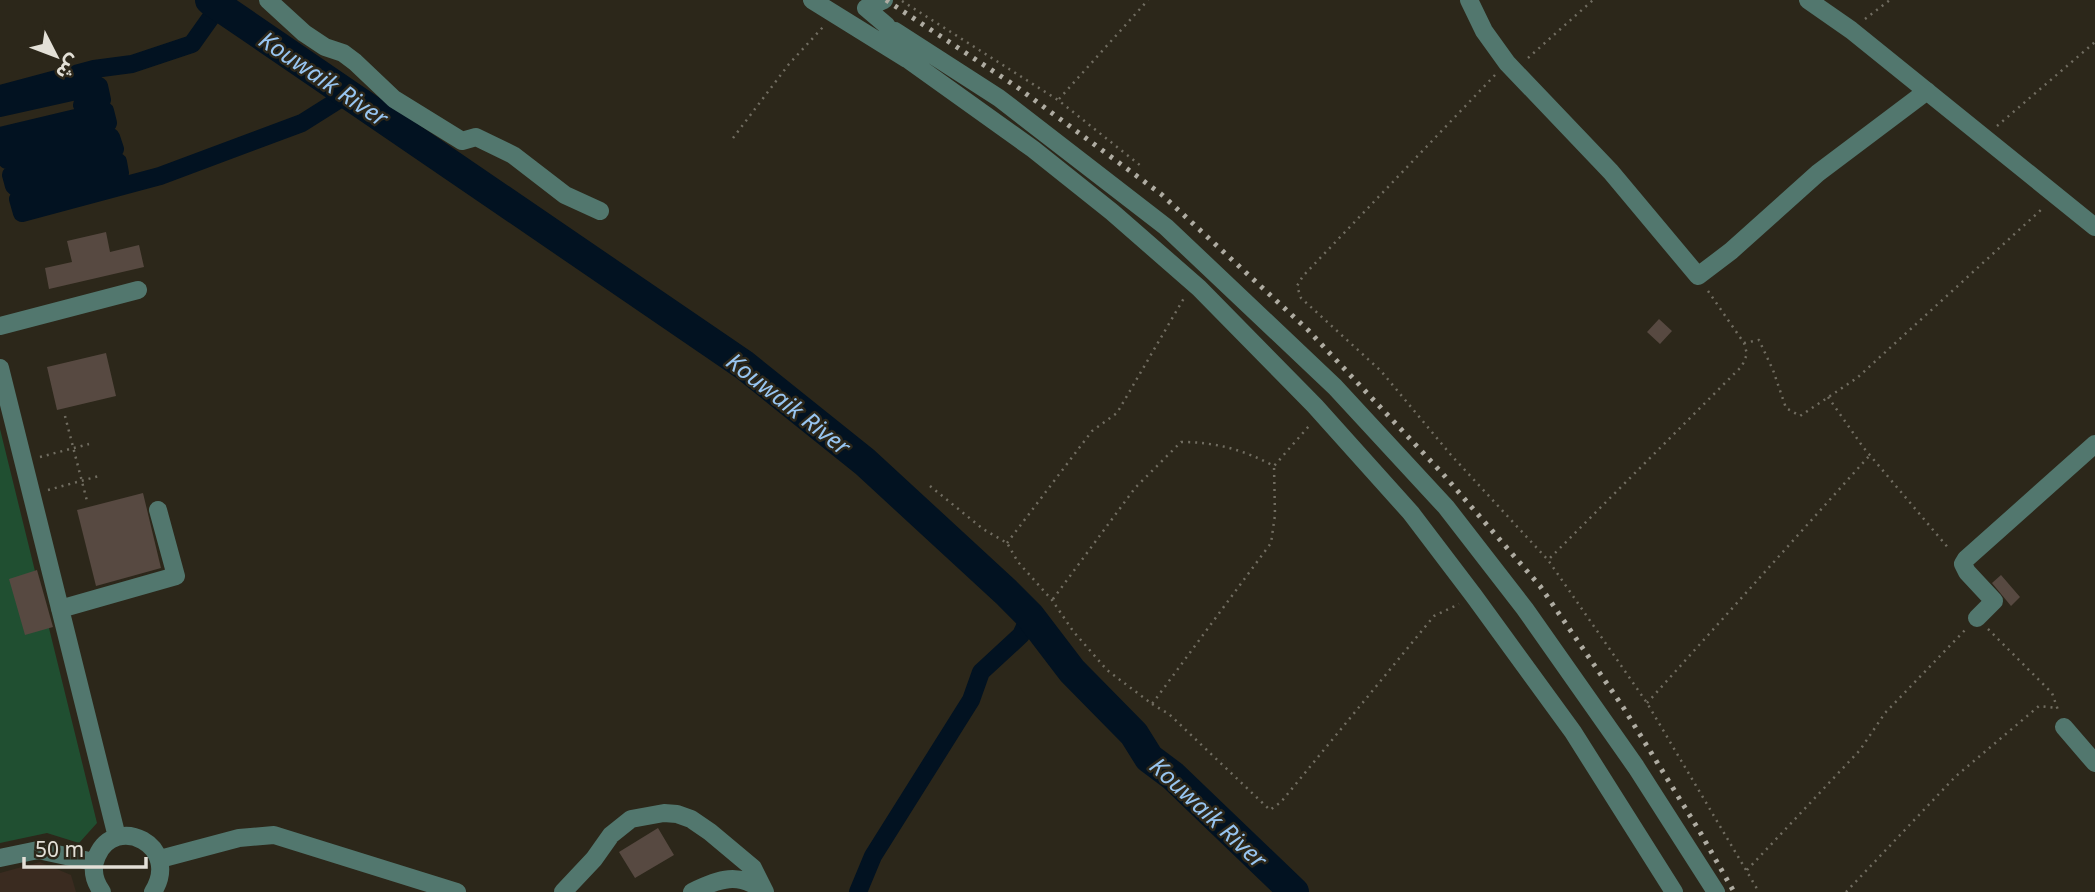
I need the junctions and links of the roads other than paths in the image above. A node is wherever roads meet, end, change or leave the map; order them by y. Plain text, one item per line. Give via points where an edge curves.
1 (268, 0) edge
2 (812, 0) edge
3 (884, 0) edge
4 (1469, 0) edge
5 (1808, 0) edge
6 (858, 4) edge
7 (886, 25) junction
8 (910, 61) junction
9 (1927, 90) junction
10 (600, 211) dead end
11 (2095, 227) edge
12 (138, 290) dead end
13 (0, 326) edge
14 (0, 368) edge
15 (2095, 444) edge
16 (158, 510) dead end
17 (60, 610) junction
18 (1977, 618) road end
19 (2064, 727) road end
20 (2095, 763) edge
21 (117, 837) junction
22 (0, 858) edge
23 (160, 859) junction
24 (94, 862) junction
25 (102, 892) edge
26 (153, 892) edge
27 (457, 892) edge
28 (563, 892) edge
29 (692, 892) edge
30 (765, 892) edge
31 (1674, 892) edge
32 (1716, 892) edge

1 - 10 street via 304,33 355,62 394,99 462,141 476,137 513,155 565,195
2 - 8 street
3 - 6 street
4 - 9 street via 1484,31 1511,67 1611,172 1698,276 1818,173
5 - 9 street
6 - 7 street
7 - 8 street
7 - 32 street via 999,98 1166,226 1335,387 1446,507 1525,610 1636,767
8 - 31 street via 1112,212 1193,283 1321,413 1411,513 1474,596 1573,732
9 - 11 street
12 - 13 street
14 - 17 street
15 - 18 street via 1966,559 1967,572 1994,601
16 - 17 street via 176,576
17 - 21 street
19 - 20 street
21 - 23 street via 138,837 155,849
21 - 24 street via 98,851
22 - 24 street via 38,850
23 - 26 street via 159,881
23 - 27 street via 239,838 274,835
24 - 25 street via 93,874
28 - 30 street via 611,835 631,819 664,813 691,819 710,832 753,868
29 - 30 street via 734,877

